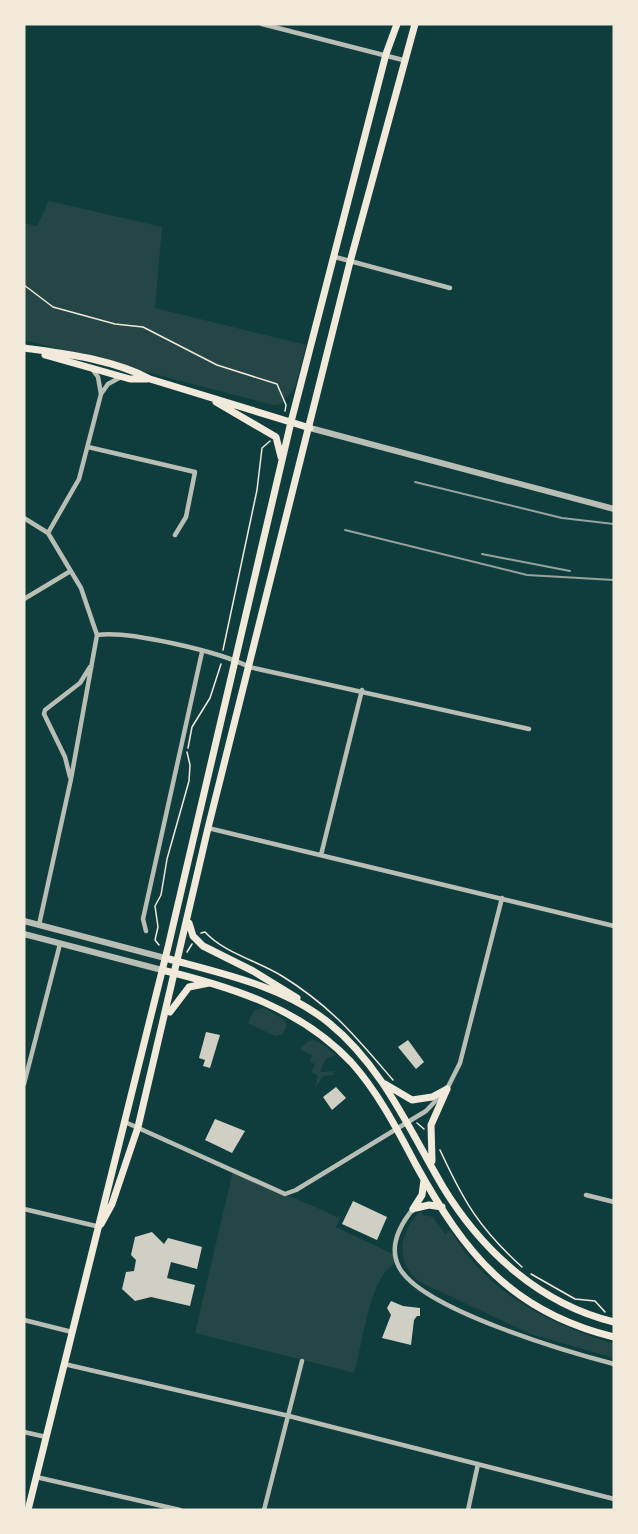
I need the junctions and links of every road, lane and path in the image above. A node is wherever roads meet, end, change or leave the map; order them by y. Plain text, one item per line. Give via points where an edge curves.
1 (261, 24) edge
2 (397, 24) edge
3 (415, 24) edge
4 (386, 54) junction
5 (403, 60) junction
6 (335, 257) junction
7 (350, 262) junction
8 (24, 285) edge
9 (450, 288) dead end
10 (24, 348) edge
11 (91, 369) junction
12 (121, 376) junction
13 (150, 379) junction
14 (200, 393) junction
15 (101, 394) junction
16 (283, 419) junction
17 (291, 422) junction
18 (310, 428) junction
19 (276, 437) junction
20 (88, 447) junction
21 (281, 465) junction
22 (614, 509) edge
23 (24, 518) edge
24 (48, 533) junction
25 (176, 535) dead end
26 (69, 572) junction
27 (24, 599) edge
28 (96, 635) junction
29 (202, 652) junction
30 (223, 656) junction
31 (235, 659) junction
32 (93, 663) junction
33 (249, 667) junction
34 (362, 690) junction
35 (529, 729) dead end
36 (70, 779) junction
37 (208, 828) junction
38 (321, 855) junction
39 (502, 898) junction
40 (189, 919) junction
41 (24, 921) edge
42 (39, 925) junction
43 (614, 926) edge
44 (147, 931) dead end
45 (24, 934) edge
46 (60, 944) junction
47 (157, 945) dead end
48 (165, 958) junction
49 (179, 962) junction
50 (162, 970) junction
51 (176, 973) junction
52 (213, 982) junction
53 (308, 1008) junction
54 (164, 1025) junction
55 (381, 1082) junction
56 (24, 1084) edge
57 (447, 1089) junction
58 (125, 1122) junction
59 (408, 1122) junction
60 (138, 1127) junction
61 (396, 1128) junction
62 (432, 1166) junction
63 (424, 1180) junction
64 (586, 1195) dead end
65 (614, 1202) edge
66 (442, 1207) junction
67 (24, 1209) edge
68 (413, 1209) junction
69 (100, 1227) junction
70 (24, 1320) edge
71 (614, 1322) edge
72 (72, 1332) junction
73 (614, 1337) edge
74 (302, 1361) dead end
75 (64, 1364) junction
76 (614, 1364) edge
77 (289, 1416) junction
78 (24, 1432) edge
79 (46, 1437) junction
80 (478, 1464) junction
81 (36, 1477) junction
82 (614, 1499) edge
83 (157, 1507) edge
84 (28, 1510) edge
85 (180, 1510) edge
86 (264, 1510) edge
87 (468, 1510) edge

1 - 4 street
2 - 4 main road
3 - 5 main road
4 - 5 street
4 - 6 main road
5 - 7 main road
6 - 7 street
6 - 17 main road
7 - 9 street
7 - 18 main road
8 - 16 path via 53,307 151,330 217,365 277,384 286,405
10 - 11 main road
10 - 13 main road via 79,356 134,370
11 - 12 main road
11 - 15 street via 98,377
12 - 13 main road
12 - 15 street
13 - 14 main road
14 - 16 main road
14 - 19 main road
15 - 20 street
16 - 17 main road
17 - 18 main road
17 - 21 main road
18 - 22 street
18 - 33 main road
19 - 21 main road
19 - 30 path via 262,448
20 - 24 street via 79,479
20 - 25 street via 195,472 186,517
21 - 31 main road
23 - 24 street
24 - 26 street
26 - 27 street
26 - 28 street via 85,597
28 - 29 street via 114,634
28 - 32 street
29 - 30 street
29 - 44 street via 143,919
30 - 31 street
30 - 47 path via 210,698 192,727 186,754 189,781 155,906
31 - 33 street
31 - 48 main road
32 - 36 street
32 - 36 street via 81,683 44,714
33 - 34 street
33 - 37 main road
34 - 35 street
34 - 38 street
36 - 42 street
37 - 38 street
37 - 40 main road
38 - 39 street
39 - 43 street
39 - 57 street via 460,1063
40 - 49 main road
40 - 53 main road via 193,936 203,946 276,984
41 - 42 street
42 - 48 street
45 - 46 street
46 - 50 street
46 - 56 street
48 - 49 main road
48 - 50 main road
49 - 51 main road
49 - 53 main road via 274,991
50 - 51 main road
50 - 58 main road
51 - 52 main road
51 - 54 main road
52 - 54 main road via 189,987 182,993
52 - 61 main road via 268,1002 323,1037 363,1076
53 - 55 main road via 355,1047
54 - 60 main road
55 - 57 main road via 412,1100 432,1097
55 - 59 main road
57 - 59 street
57 - 62 main road via 431,1125
58 - 60 street
58 - 69 main road via 102,1205
59 - 61 street
59 - 62 main road
60 - 61 street via 285,1194
60 - 69 main road via 112,1204
61 - 63 main road
62 - 71 main road via 481,1240 508,1267 556,1300
63 - 66 main road
63 - 68 main road via 422,1195
64 - 65 street
66 - 68 main road via 425,1205
66 - 73 main road via 468,1247 516,1294 565,1322
67 - 69 street
68 - 76 street via 399,1228 395,1247 399,1268 411,1283 522,1338
69 - 72 main road
70 - 72 street
72 - 75 main road
74 - 77 street
75 - 77 street
75 - 79 main road
77 - 80 street
77 - 86 street
78 - 79 street
79 - 81 main road
80 - 82 street
80 - 87 street
81 - 83 street
81 - 84 main road
83 - 85 street

